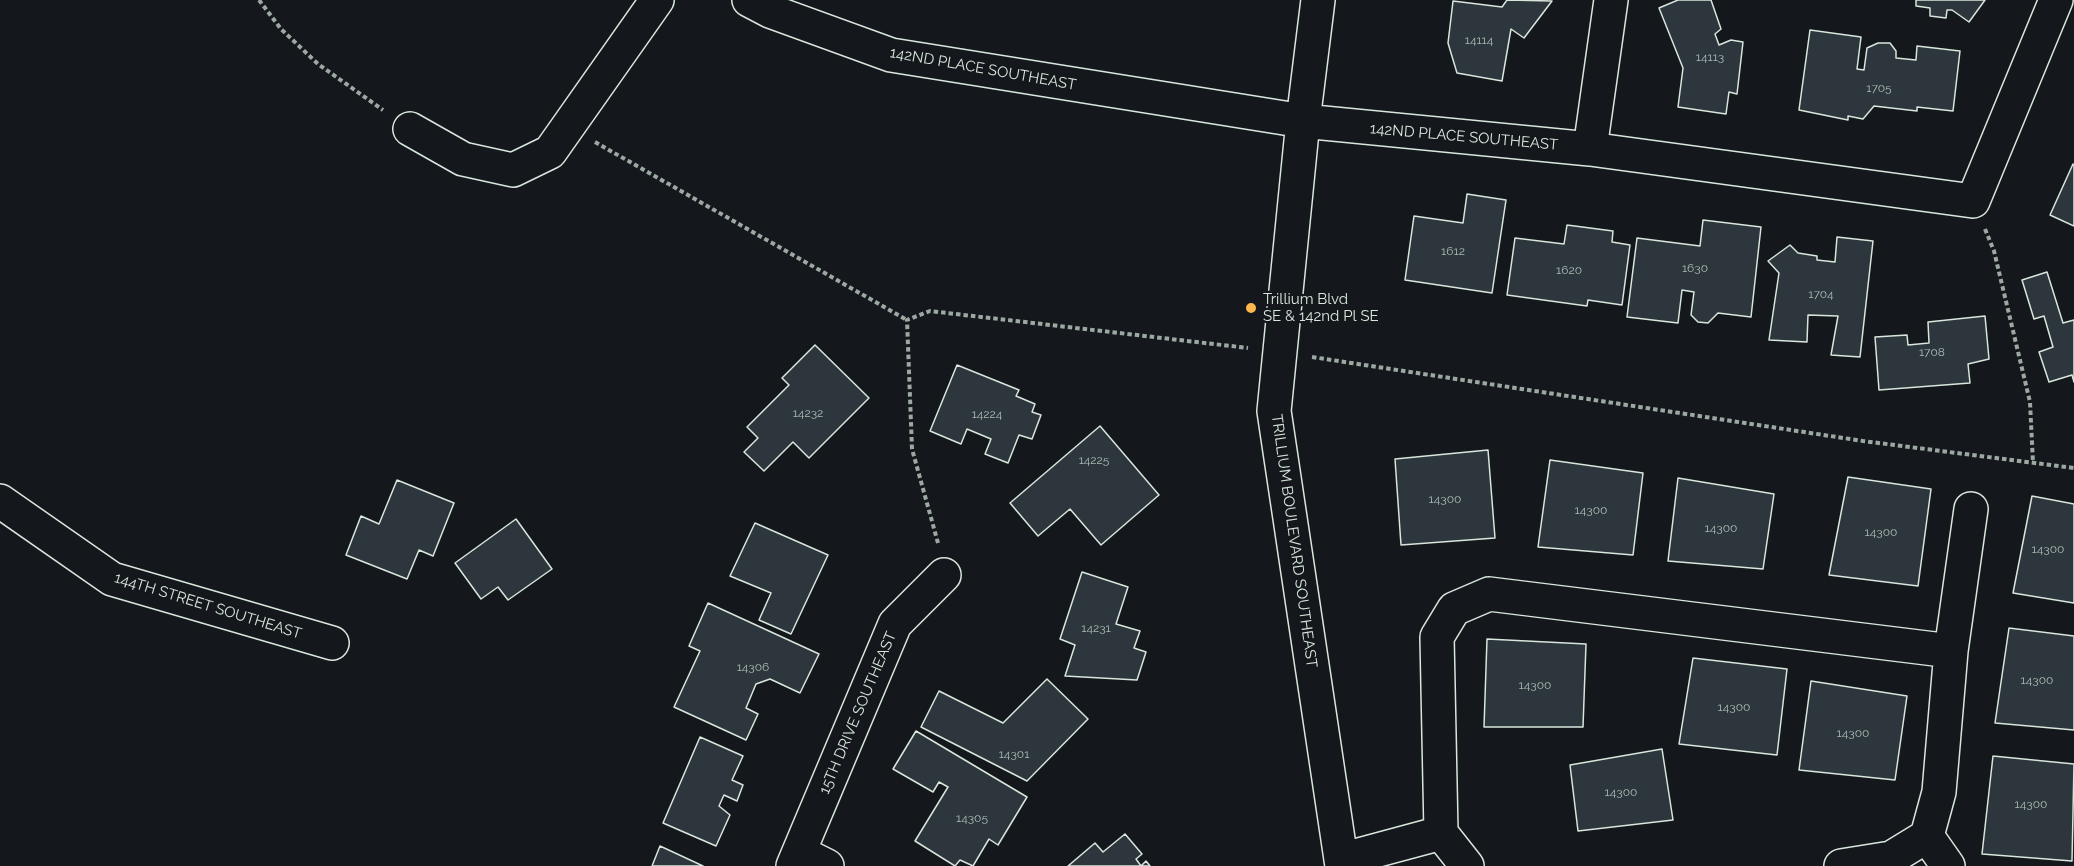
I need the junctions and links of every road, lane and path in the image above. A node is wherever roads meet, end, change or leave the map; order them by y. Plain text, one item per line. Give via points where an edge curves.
1 (260, 0) edge
2 (657, 0) edge
3 (749, 0) edge
4 (1318, 0) edge
5 (1611, 0) edge
6 (2056, 0) edge
7 (1303, 121) junction
8 (568, 127) junction
9 (410, 129) joint
10 (1590, 149) junction
11 (1973, 201) junction
12 (908, 320) junction
13 (1280, 352) junction
14 (2033, 463) junction
15 (2074, 468) edge
16 (0, 501) edge
17 (1971, 509) dead end
18 (944, 575) joint
19 (332, 643) dead end
20 (1951, 651) junction
21 (1441, 833) junction
22 (1927, 836) junction
23 (806, 861) edge
24 (1341, 863) edge
25 (1467, 866) edge
26 (1841, 866) edge
27 (1948, 866) edge

1 - 9 path via 281,29 318,64
2 - 8 street
3 - 7 street, 142ND PLACE SOUTHEAST via 891,55
4 - 7 street, TRILLIUM BOULEVARD SOUTHEAST
5 - 10 street
6 - 11 street
7 - 10 street, 142ND PLACE SOUTHEAST
7 - 13 street, TRILLIUM BOULEVARD SOUTHEAST
8 - 9 street via 550,152 513,170 463,159
8 - 12 path
10 - 11 street, 142ND PLACE SOUTHEAST
11 - 14 path via 1994,251 2026,381 2033,425
12 - 13 path via 930,311
12 - 18 path via 912,449 935,524
13 - 14 path via 1863,441
13 - 24 street, TRILLIUM BOULEVARD SOUTHEAST via 1274,411
14 - 15 path
16 - 19 street, 144TH STREET SOUTHEAST via 112,579
17 - 20 street
18 - 23 street, 15TH DRIVE SOUTHEAST via 895,624
20 - 21 street via 1490,594 1454,609 1437,637
20 - 22 street via 1939,792
21 - 24 street
21 - 25 street
22 - 26 street via 1891,858
22 - 27 street

